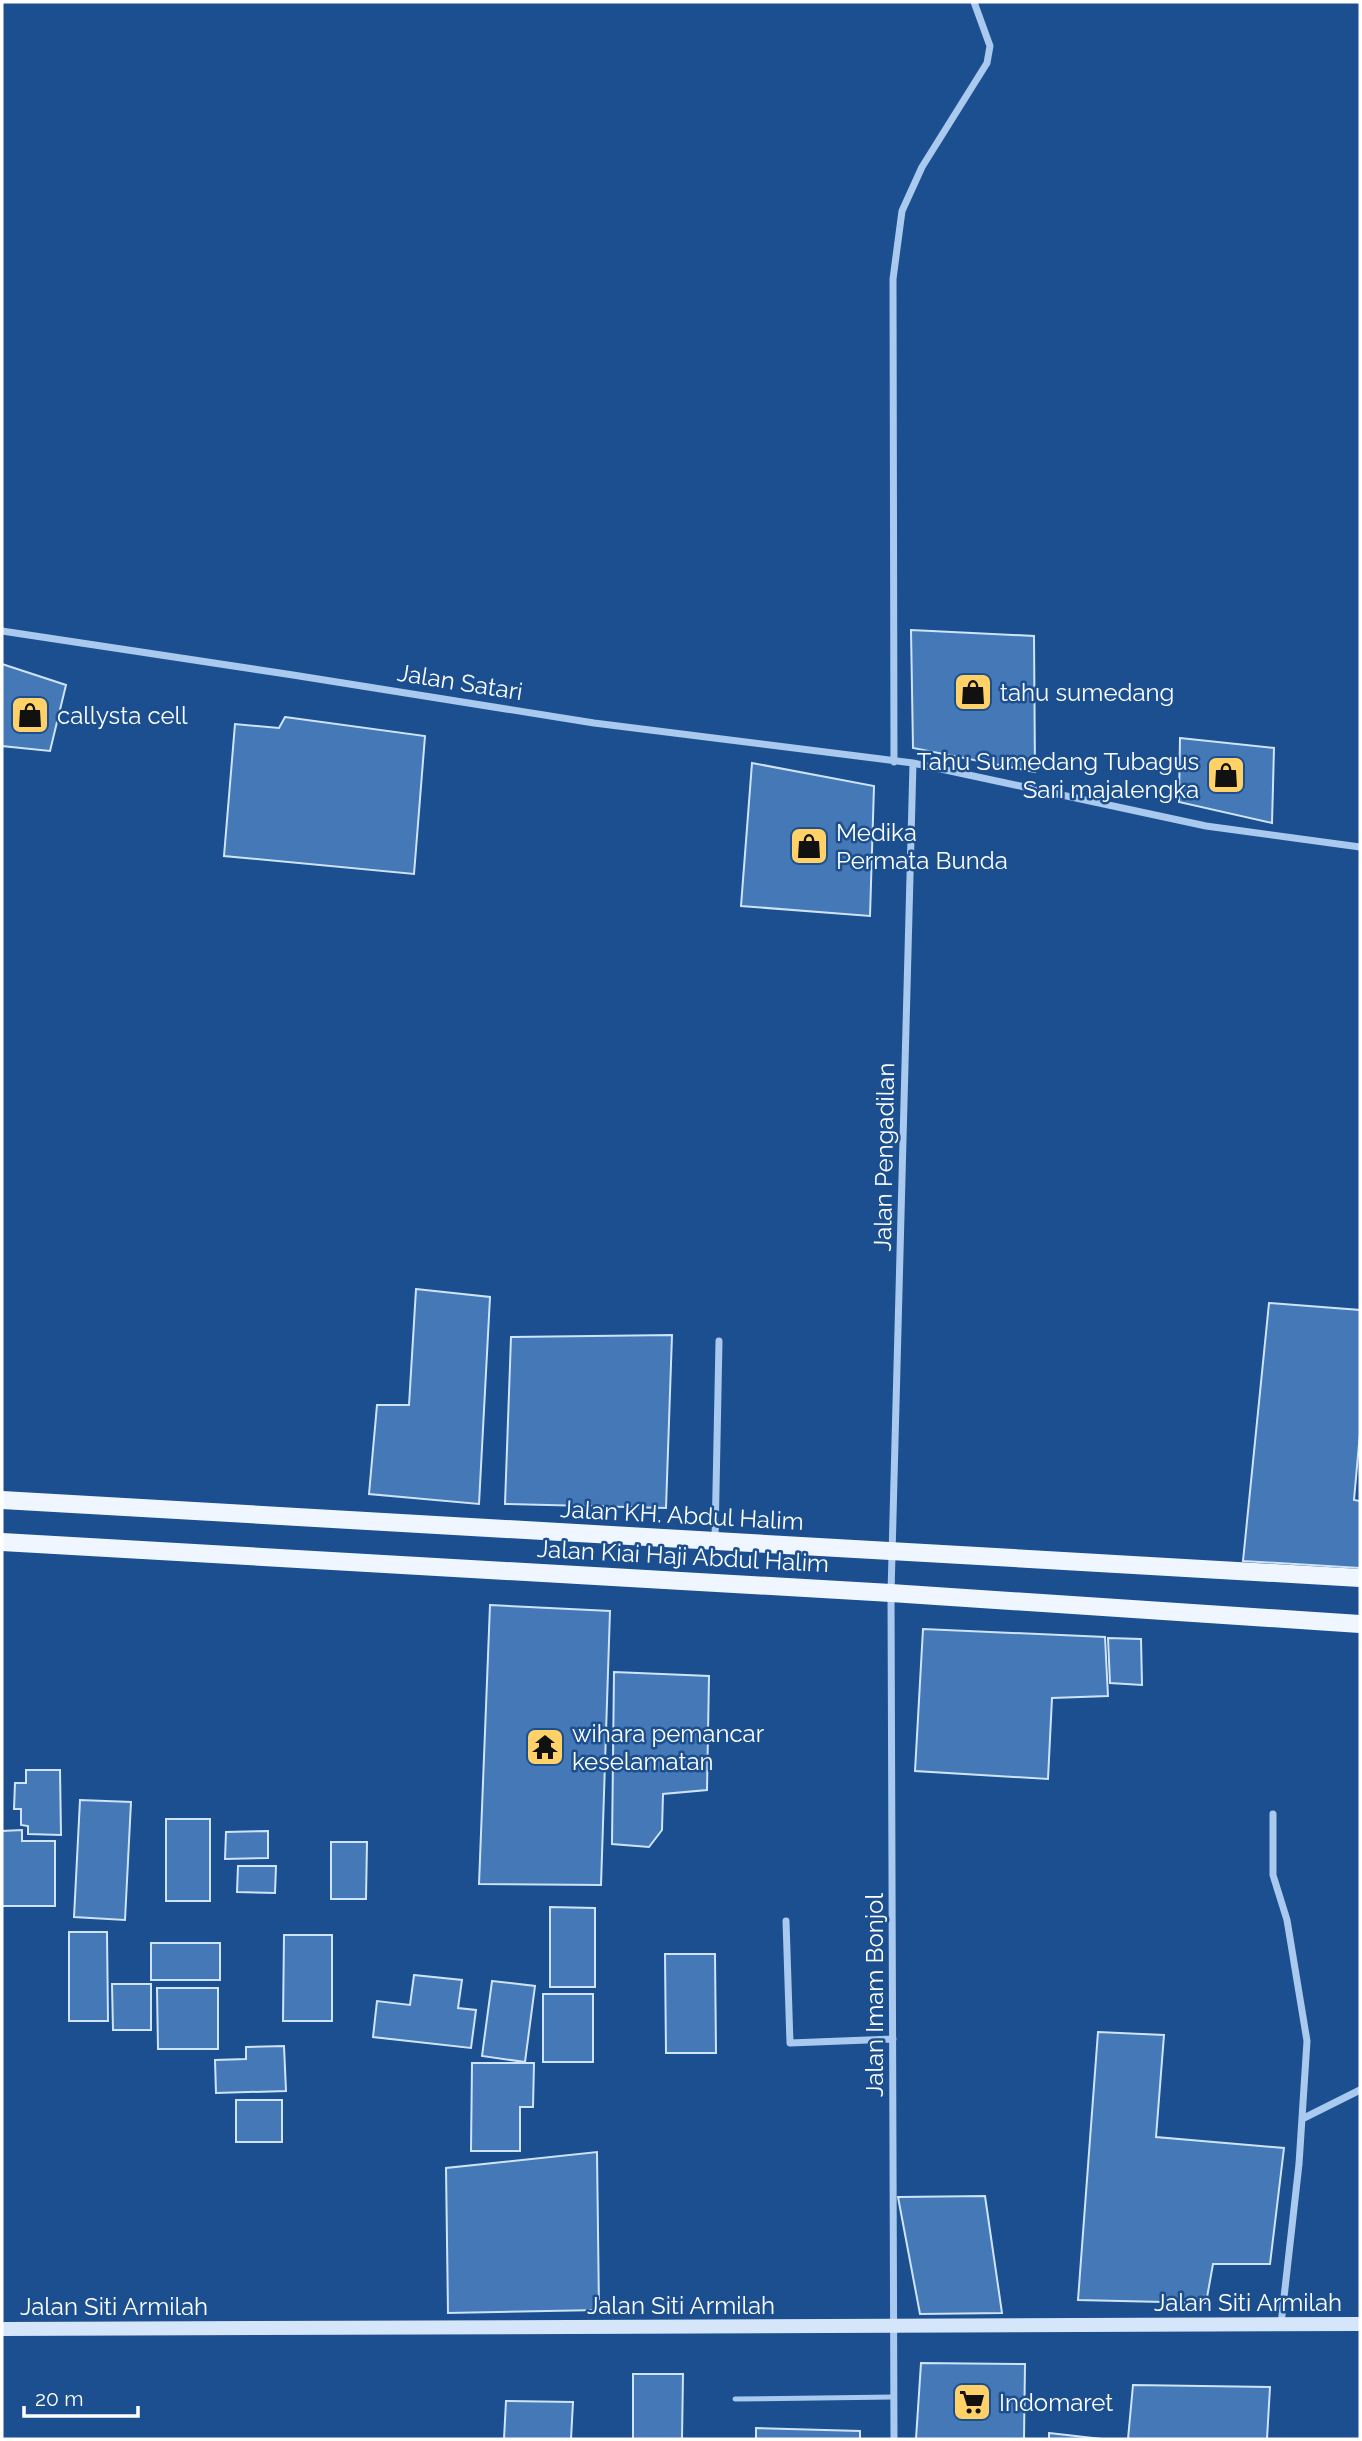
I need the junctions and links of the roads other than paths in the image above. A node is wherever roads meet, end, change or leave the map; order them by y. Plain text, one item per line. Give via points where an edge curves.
1 (975, 2) edge
2 (2, 631) edge
3 (894, 762) junction
4 (914, 763) junction
5 (1360, 847) edge
6 (719, 1341) dead end
7 (2, 1500) edge
8 (715, 1541) junction
9 (2, 1542) edge
10 (893, 1551) junction
11 (1360, 1578) edge
12 (891, 1593) junction
13 (1360, 1624) edge
14 (1273, 1814) dead end
15 (786, 1920) dead end
16 (893, 2039) junction
17 (1360, 2090) edge
18 (1302, 2119) junction
19 (1281, 2324) junction
20 (1360, 2324) edge
21 (894, 2327) junction
22 (2, 2329) edge
23 (894, 2397) junction
24 (735, 2399) dead end
25 (894, 2439) edge

1 - 3 street via 990,46 987,63 922,167 902,211 893,279
2 - 3 street, Jalan Satari via 594,723
3 - 4 street, Jalan Satari
4 - 5 street, Jalan Satari via 1206,826
4 - 10 street, Jalan Pengadilan
6 - 8 street
7 - 8 main road, Jalan KH. Abdul Halim
8 - 10 main road, Jalan KH. Abdul Halim
9 - 12 main road, Jalan Kiai Haji Abdul Halim
10 - 11 main road, Jalan KH. Abdul Halim
10 - 12 street, Jalan Imam Bonjol
12 - 13 main road, Jalan Kiai Haji Abdul Halim
12 - 16 street, Jalan Imam Bonjol
14 - 18 street via 1273,1875 1287,1920 1307,2040
15 - 16 street via 790,2043
16 - 21 street, Jalan Imam Bonjol
17 - 18 street
18 - 19 street
19 - 20 main road, Jalan Siti Armilah
19 - 21 main road, Jalan Siti Armilah
21 - 22 main road, Jalan Siti Armilah
21 - 23 street, Jalan Imam Bonjol
23 - 24 lane
23 - 25 street, Jalan Imam Bonjol

